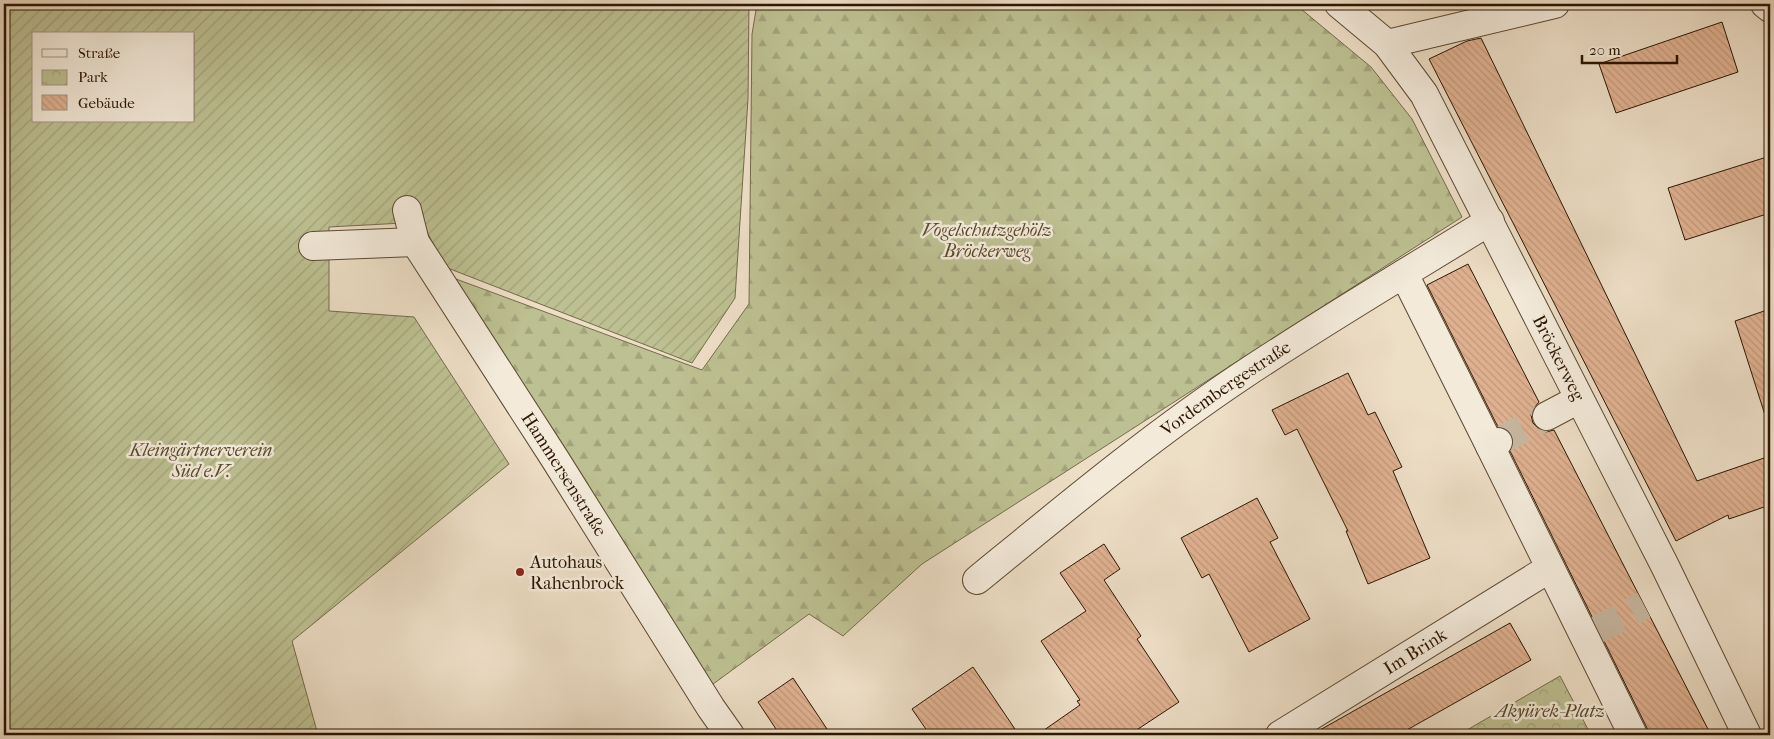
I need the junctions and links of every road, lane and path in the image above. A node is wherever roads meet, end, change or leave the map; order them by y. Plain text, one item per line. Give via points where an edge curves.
1 (1339, 4) edge
2 (1555, 4) edge
3 (1765, 4) edge
4 (1770, 8) edge
5 (1386, 44) junction
6 (407, 210) dead end
7 (1490, 221) junction
8 (415, 242) junction
9 (313, 246) dead end
10 (1404, 274) junction
11 (1579, 399) junction
12 (1547, 416) tunnel mouth
13 (1550, 568) junction
14 (977, 580) dead end
15 (730, 735) edge
16 (1280, 735) edge
17 (1633, 735) edge
18 (1747, 735) edge

1 - 5 street, Bröckerweg
2 - 5 street
3 - 4 street
5 - 7 street, Bröckerweg via 1424,94
6 - 8 street, Hammersenstraße
7 - 10 street, Vordembergestraße
7 - 11 street, Bröckerweg
8 - 9 street
8 - 15 street, Hammersenstraße
10 - 13 street via 1494,444
10 - 14 street, Vordembergestraße via 1242,375 1110,471
11 - 12 street
11 - 18 street, Bröckerweg
13 - 16 street, Im Brink
13 - 17 street

